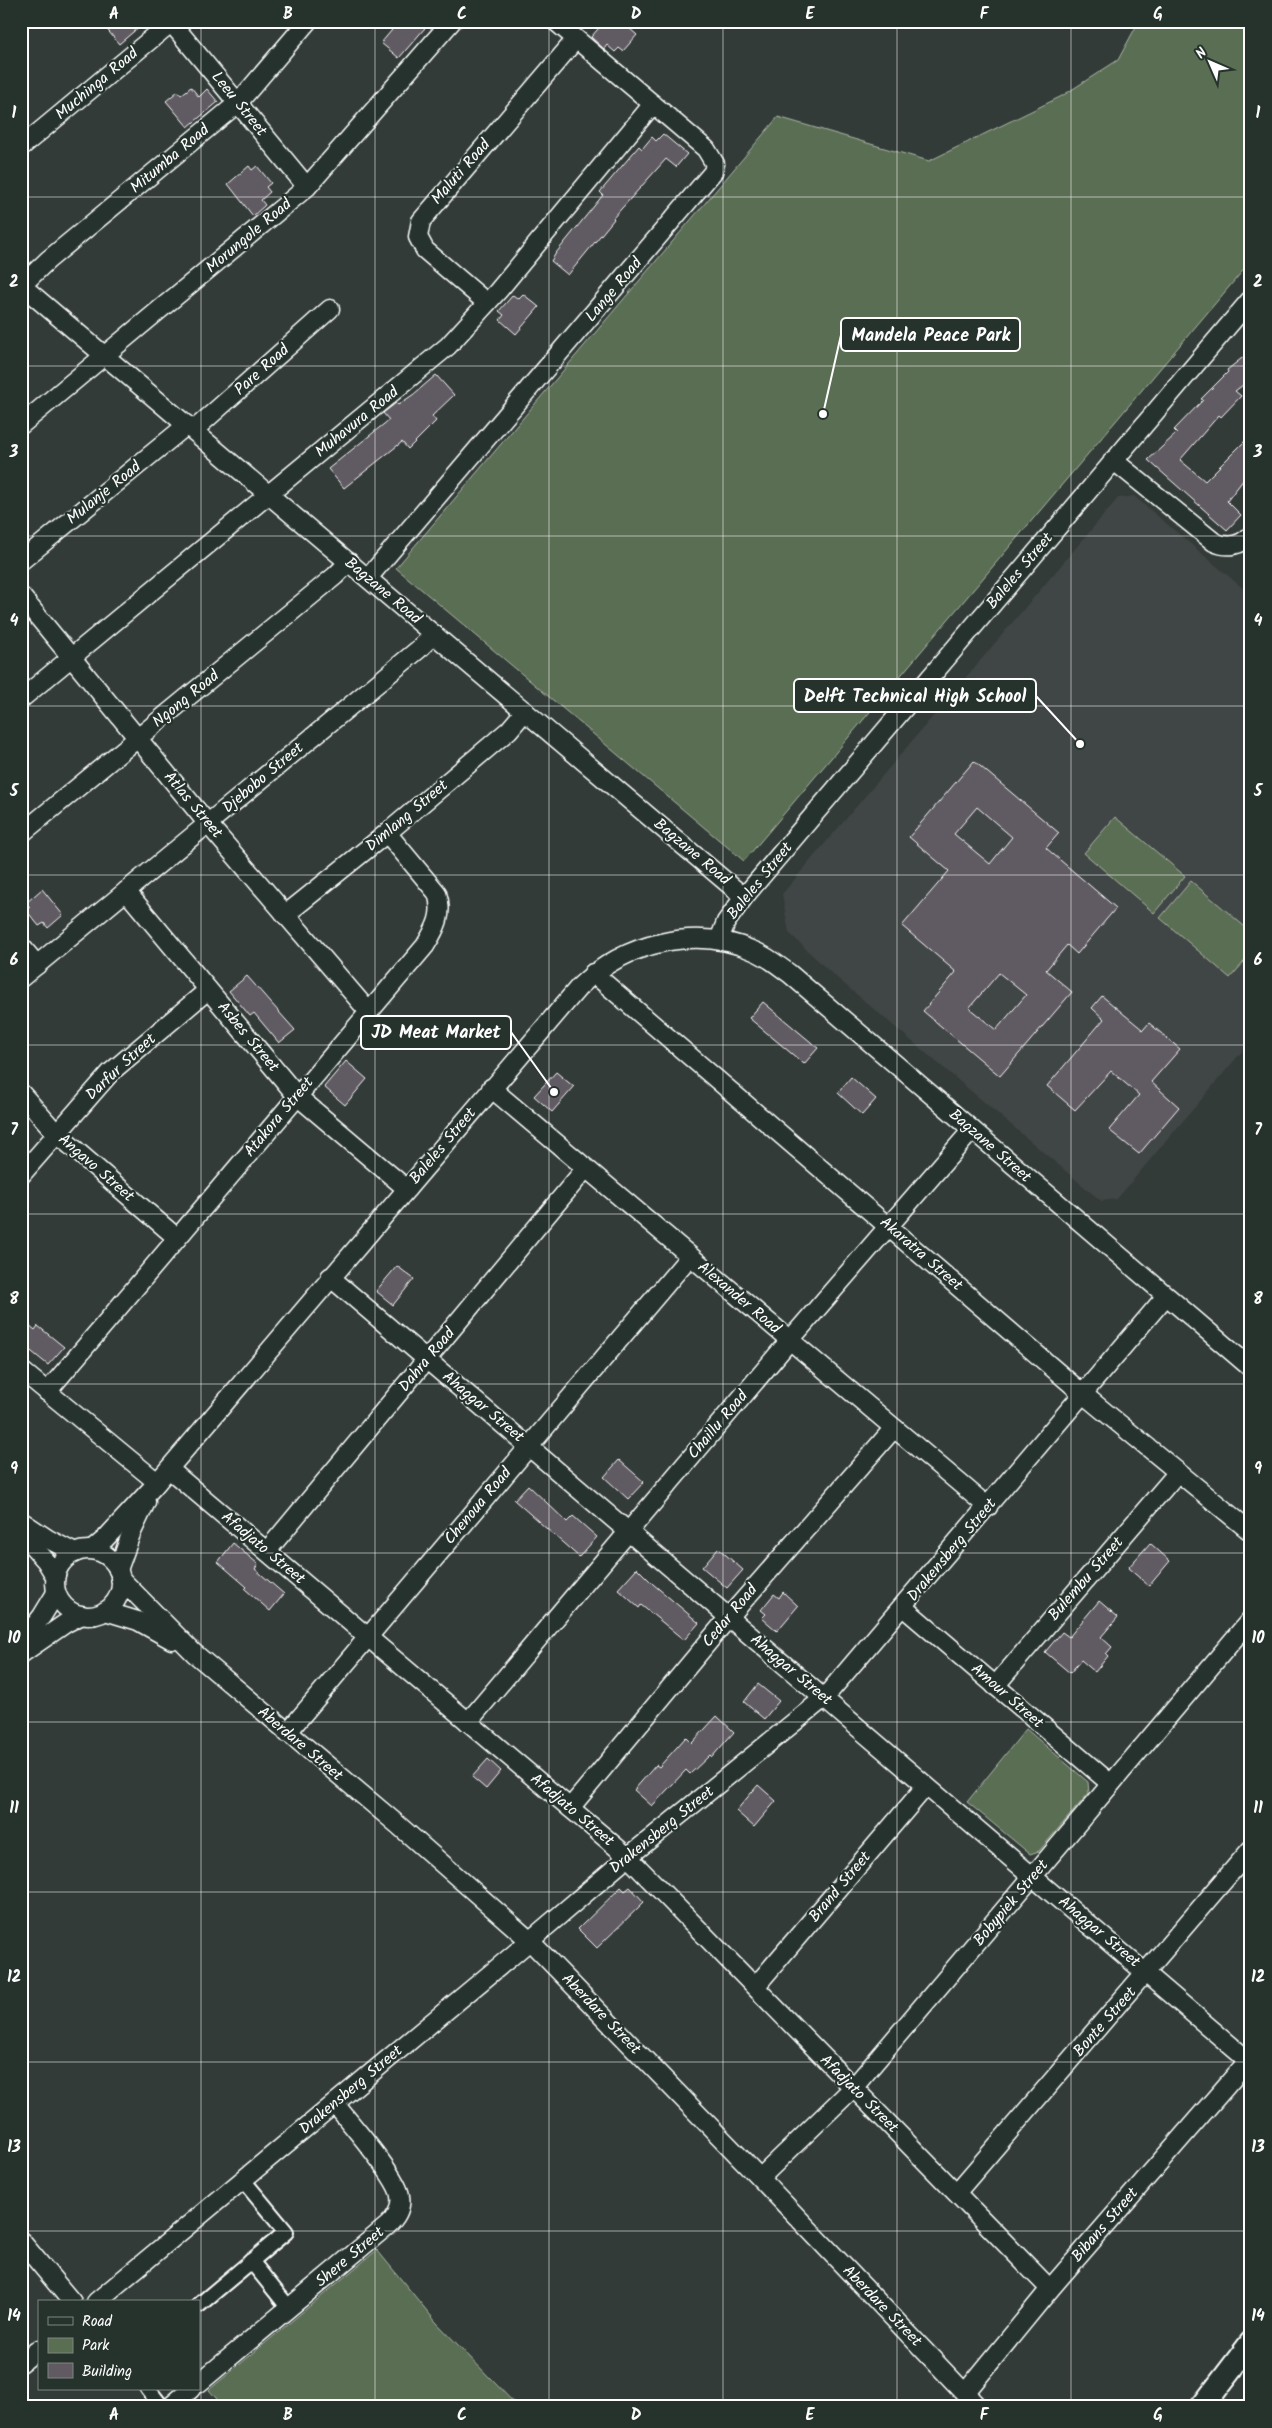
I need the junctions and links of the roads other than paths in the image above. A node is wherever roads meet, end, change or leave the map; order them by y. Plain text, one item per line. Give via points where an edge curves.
1 (308, 21) edge
2 (452, 21) edge
3 (555, 21) edge
4 (172, 22) edge
5 (576, 39) junction
6 (238, 103) junction
7 (653, 104) junction
8 (21, 148) edge
9 (307, 187) junction
10 (21, 286) edge
11 (1251, 299) edge
12 (487, 304) junction
13 (330, 309) dead end
14 (106, 356) junction
15 (21, 425) edge
16 (190, 428) junction
17 (1113, 460) junction
18 (269, 494) junction
19 (1251, 535) edge
20 (21, 561) edge
21 (348, 562) junction
22 (368, 578) junction
23 (21, 596) edge
24 (434, 634) junction
25 (72, 658) junction
26 (21, 699) edge
27 (525, 711) junction
28 (138, 738) junction
29 (208, 824) junction
30 (387, 833) junction
31 (21, 834) edge
32 (126, 891) junction
33 (744, 897) junction
34 (285, 915) junction
35 (719, 940) junction
36 (21, 946) edge
37 (37, 965) junction
38 (593, 973) junction
39 (21, 978) edge
40 (208, 990) junction
41 (368, 1012) junction
42 (491, 1088) junction
43 (21, 1093) edge
44 (298, 1096) junction
45 (972, 1130) junction
46 (56, 1133) junction
47 (586, 1168) junction
48 (21, 1175) edge
49 (407, 1189) junction
50 (889, 1227) junction
51 (177, 1238) junction
52 (690, 1256) junction
53 (330, 1277) junction
54 (1166, 1296) junction
55 (790, 1340) junction
56 (427, 1360) junction
57 (1251, 1368) edge
58 (21, 1370) edge
59 (47, 1392) junction
60 (1083, 1394) junction
61 (894, 1428) junction
62 (528, 1446) junction
63 (169, 1469) junction
64 (1178, 1472) junction
65 (156, 1484) junction
66 (988, 1507) junction
67 (21, 1522) edge
68 (628, 1531) junction
69 (1251, 1532) edge
70 (21, 1533) edge
71 (84, 1551) junction
72 (267, 1551) junction
73 (119, 1574) junction
74 (56, 1584) junction
75 (903, 1607) junction
76 (105, 1611) junction
77 (82, 1615) junction
78 (728, 1617) junction
79 (1251, 1619) edge
80 (367, 1638) junction
81 (21, 1643) edge
82 (194, 1653) junction
83 (21, 1654) edge
84 (995, 1686) junction
85 (824, 1698) junction
86 (468, 1722) junction
87 (287, 1733) junction
88 (1111, 1784) junction
89 (926, 1786) junction
90 (570, 1808) junction
91 (1251, 1849) edge
92 (628, 1857) junction
93 (1033, 1876) junction
94 (529, 1940) junction
95 (1147, 1973) junction
96 (755, 1987) junction
97 (1250, 2062) edge
98 (853, 2088) junction
99 (334, 2104) junction
100 (760, 2178) junction
101 (243, 2180) junction
102 (957, 2192) junction
103 (21, 2241) edge
104 (251, 2261) junction
105 (1050, 2289) junction
106 (70, 2300) edge
107 (98, 2300) edge
108 (200, 2304) edge
109 (289, 2308) junction
110 (1251, 2343) edge
111 (38, 2350) edge
112 (21, 2364) edge
113 (200, 2382) edge
114 (149, 2390) edge
115 (190, 2390) edge
116 (965, 2393) junction
117 (162, 2407) edge
118 (170, 2407) edge
119 (978, 2407) edge
120 (1202, 2407) edge

1 - 6 street, Mitumba Road
2 - 9 street, Morungole Road
3 - 5 street, Lange Road
4 - 6 street, Leeu Street
4 - 8 street, Muchinga Road
5 - 7 street, Lange Road
5 - 12 street, Maluti Road via 421,221 418,237 425,250
6 - 9 street, Leeu Street
6 - 10 street, Mitumba Road
7 - 12 street, Muhavura Road
7 - 22 street, Lange Road via 706,149 715,164 712,172
9 - 14 street, Morungole Road
10 - 14 street, Bagzane Road
11 - 17 street, Baleles Street
12 - 18 street, Muhavura Road via 428,365
13 - 16 street, Pare Road
14 - 15 street, Morungole Road
14 - 16 street, Bagzane Road
16 - 18 street, Bagzane Road
16 - 20 street, Mulanje Road
17 - 19 street via 1214,542 1234,545
17 - 33 street, Baleles Street
18 - 21 street, Bagzane Road
18 - 25 street, Muhavura Road
21 - 22 street, Bagzane Road
21 - 28 street, Ngong Road
22 - 24 street, Bagzane Road
23 - 25 street, Atlas Street
24 - 27 street, Bagzane Road
24 - 29 street, Djebobo Street
25 - 26 street, Muhavura Road
25 - 28 street, Atlas Street
27 - 30 street, Dimlang Street via 509,730
27 - 33 street, Bagzane Road
28 - 29 street, Atlas Street
28 - 31 street, Ngong Road
29 - 32 street, Djebobo Street
29 - 34 street, Atlas Street
30 - 34 street, Dimlang Street
30 - 41 street, Atakora Street via 437,893 441,904 439,923 425,946
32 - 37 street, Djebobo Street
32 - 40 street, Asbes Street
33 - 35 street, Baleles Street via 726,922
34 - 41 street, Atlas Street
35 - 38 street, Baleles Street via 679,938 627,954
35 - 45 street, Bagzane Street via 755,951 790,974
36 - 37 street
37 - 39 street, Djebobo Street
38 - 42 street, Baleles Street
38 - 50 street, Akaratra Street
40 - 44 street, Asbes Street
40 - 46 street, Darfur Street via 111,1072
41 - 44 street, Atakora Street
42 - 47 street, Alexander Road
42 - 49 street, Baleles Street
43 - 46 street, Angavo Street
44 - 49 street, Asbes Street
44 - 51 street, Atakora Street
45 - 50 street, Chaillu Road
45 - 54 street, Bagzane Street
46 - 48 street, Darfur Street
46 - 51 street, Angavo Street
47 - 52 street, Alexander Road
47 - 56 street, Dahra Road
49 - 53 street, Baleles Street
50 - 55 street, Chaillu Road
50 - 60 street, Akaratra Street
51 - 59 street, Atakora Street
52 - 55 street, Alexander Road
52 - 62 street, Chenoua Road
53 - 56 street, Ahaggar Street
53 - 63 street, Baleles Street
54 - 57 street, Bagzane Street
54 - 60 street, Drakensberg Street
55 - 61 street, Alexander Road
55 - 68 street, Chaillu Road
56 - 62 street, Ahaggar Street
56 - 72 street, Dahra Road
58 - 59 street
59 - 65 street
60 - 64 street, Akaratra Street
60 - 66 street, Drakensberg Street
61 - 66 street, Alexander Road
61 - 78 street, Cedar Road
62 - 68 street, Ahaggar Street
62 - 80 street, Chenoua Road
63 - 65 street, Baleles Street
63 - 72 street, Afadjato Street
64 - 69 street, Akaratra Street
64 - 84 street, Bulembu Street
65 - 71 street, Baleles Street via 105,1539
65 - 73 street, Baleles Street via 137,1519
66 - 75 street, Drakensberg Street
67 - 71 street via 48,1539
68 - 78 street, Ahaggar Street
68 - 86 street, Chaillu Road
70 - 74 street via 46,1560
71 - 73 street via 111,1559
71 - 74 street via 62,1562
72 - 80 street, Afadjato Street
73 - 76 street via 117,1599
73 - 82 street, Aberdare Street
74 - 77 street via 61,1603 68,1610
74 - 81 street via 42,1616
75 - 84 street, Amour Street
75 - 85 street, Drakensberg Street
76 - 77 street
76 - 82 street, Aberdare Street via 138,1621
77 - 83 street
78 - 85 street, Ahaggar Street
78 - 90 street, Cedar Road
79 - 88 street, Bobypiek Street
80 - 86 street, Afadjato Street
80 - 87 street, Chenoua Road
82 - 87 street, Aberdare Street
84 - 88 street, Amour Street
85 - 89 street, Ahaggar Street
85 - 92 street, Drakensberg Street
86 - 90 street, Afadjato Street
87 - 94 street, Aberdare Street
88 - 93 street, Bobypiek Street
89 - 93 street, Ahaggar Street
89 - 96 street, Brand Street
90 - 92 street, Afadjato Street
91 - 95 street, Bonte Street
92 - 94 street, Drakensberg Street
92 - 96 street, Afadjato Street
93 - 95 street, Ahaggar Street
93 - 98 street, Bobypiek Street
94 - 99 street, Drakensberg Street
94 - 100 street, Aberdare Street
95 - 97 street, Ahaggar Street
95 - 102 street, Bonte Street
96 - 98 street, Afadjato Street
97 - 105 street, Bibans Street
98 - 100 street, Bobypiek Street
98 - 102 street, Afadjato Street
99 - 101 street, Drakensberg Street
99 - 109 street, Shere Street via 396,2183 400,2208 393,2221
100 - 116 street, Aberdare Street
101 - 104 street via 286,2232
101 - 107 street, Drakensberg Street
102 - 105 street, Afadjato Street
103 - 106 street
104 - 108 street
104 - 109 street
105 - 116 street, Bibans Street
109 - 113 street, Shere Street
110 - 120 street
111 - 112 street
114 - 117 street
115 - 118 street
116 - 119 street, Aberdare Street

